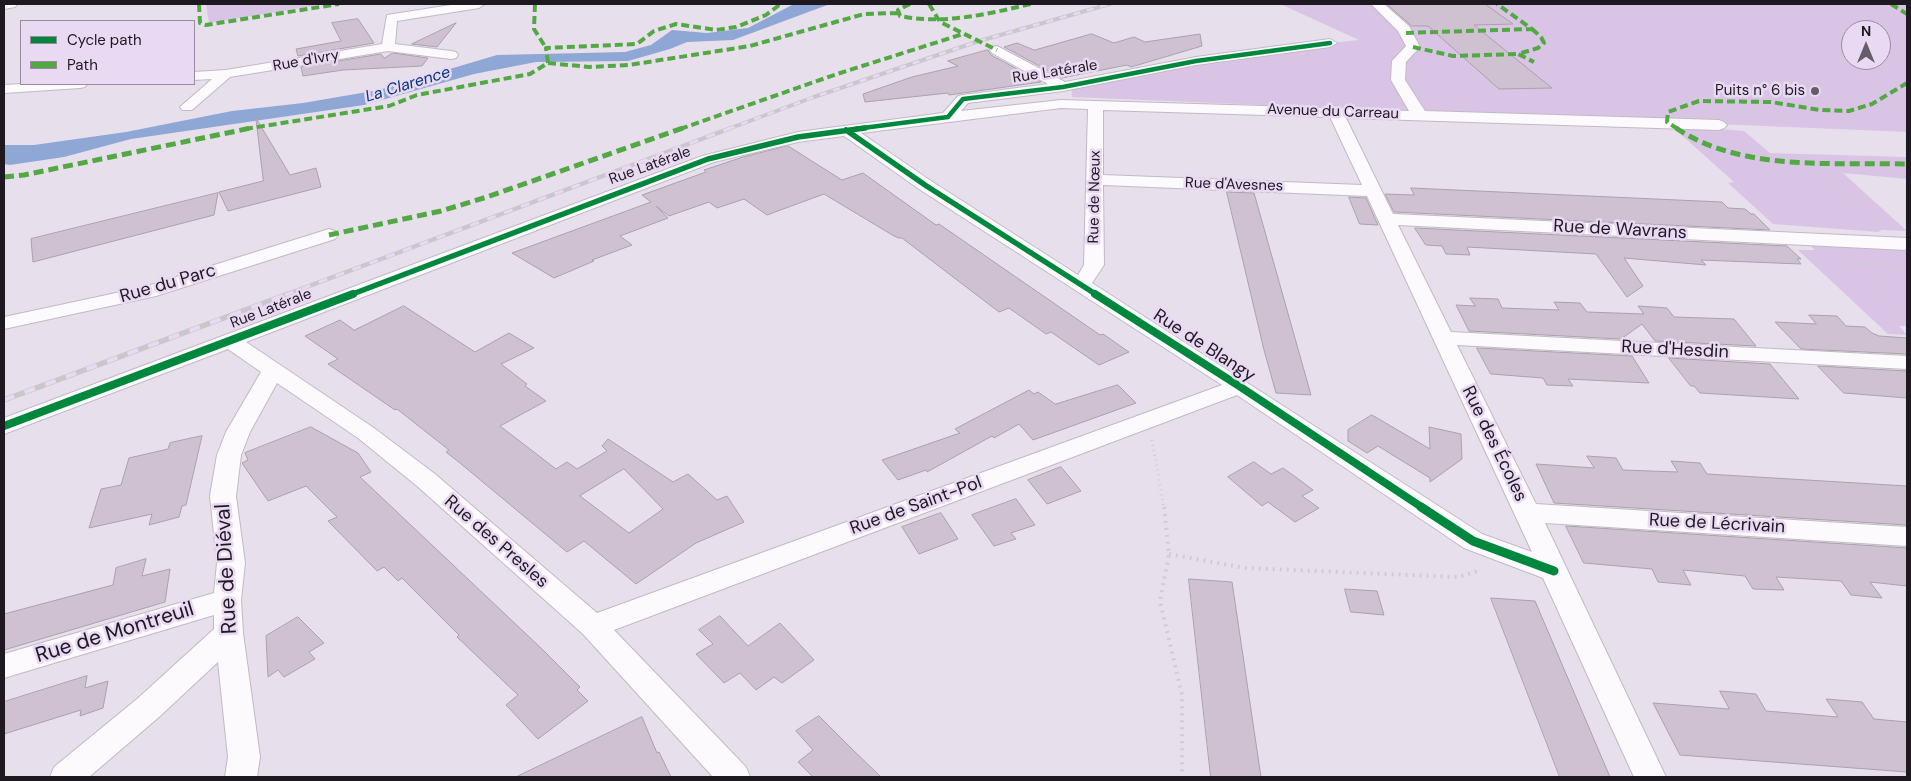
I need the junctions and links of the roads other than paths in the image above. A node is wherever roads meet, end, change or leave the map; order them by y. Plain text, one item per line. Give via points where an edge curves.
1 (11, 4) edge
2 (479, 4) edge
3 (1377, 4) edge
4 (4, 5) edge
5 (1330, 43) dead end
6 (388, 47) junction
7 (997, 50) dead end
8 (451, 55) dead end
9 (226, 74) junction
10 (195, 76) edge
11 (70, 85) edge
12 (1063, 87) junction
13 (7, 91) edge
14 (1096, 105) junction
15 (187, 107) dead end
16 (1335, 111) junction
17 (1419, 114) junction
18 (948, 117) junction
19 (1719, 125) dead end
20 (846, 130) junction
21 (1096, 180) junction
22 (1373, 190) junction
23 (1386, 219) junction
24 (329, 235) dead end
25 (1907, 244) edge
26 (1082, 284) junction
27 (4, 323) edge
28 (1442, 338) junction
29 (230, 340) junction
30 (1907, 362) edge
31 (273, 371) junction
32 (1239, 386) junction
33 (4, 426) edge
34 (1527, 513) junction
35 (1907, 536) edge
36 (1554, 571) junction
37 (227, 600) junction
38 (593, 626) junction
39 (229, 633) junction
40 (4, 666) edge
41 (66, 777) edge
42 (241, 777) edge
43 (734, 777) edge
44 (1650, 777) edge

1 - 4 street
2 - 6 street via 389,14
3 - 17 street via 1404,29 1413,47 1399,61 1398,80
5 - 12 street, Rue Latérale via 1196,61
6 - 8 street, Rue d'Ivry
6 - 9 street, Rue d'Ivry
7 - 12 street
9 - 10 street, Rue d'Ivry
9 - 15 street
11 - 13 street
12 - 18 street, Rue Latérale via 963,99
14 - 16 street, Avenue du Carreau
14 - 18 street, Avenue du Carreau via 1061,104
14 - 21 street, Rue de Nœux
16 - 17 street, Avenue du Carreau
16 - 22 street, Rue des Écoles
17 - 19 street, Avenue du Carreau
18 - 20 street, Rue Latérale
20 - 26 street, Rue de Blangy via 925,185
20 - 29 street, Rue Latérale via 760,144 708,159
21 - 22 street, Rue d'Avesnes
21 - 26 street, Rue de Nœux via 1094,265
22 - 23 street, Rue des Écoles
23 - 25 street, Rue de Wavrans
23 - 28 street, Rue des Écoles
24 - 27 street, Rue du Parc via 149,292
26 - 32 street, Rue de Blangy
28 - 30 street, Rue d'Hesdin
28 - 34 street, Rue des Écoles
29 - 31 street, Rue des Presles
29 - 33 street, Rue Latérale
31 - 37 street, Rue de Diéval via 238,432 229,455 223,496 231,563
31 - 38 street, Rue des Presles via 366,433 426,480
32 - 36 street, Rue de Blangy via 1473,541
32 - 38 street, Rue de Saint-Pol
34 - 35 street, Rue de Lécrivain
34 - 36 street, Rue des Écoles
36 - 44 street, Rue des Écoles
37 - 39 street, Rue de Diéval
37 - 40 street, Rue de Montreuil
38 - 43 street, Rue des Presles
39 - 41 street via 148,708
39 - 42 street, Rue de Diéval via 244,758

